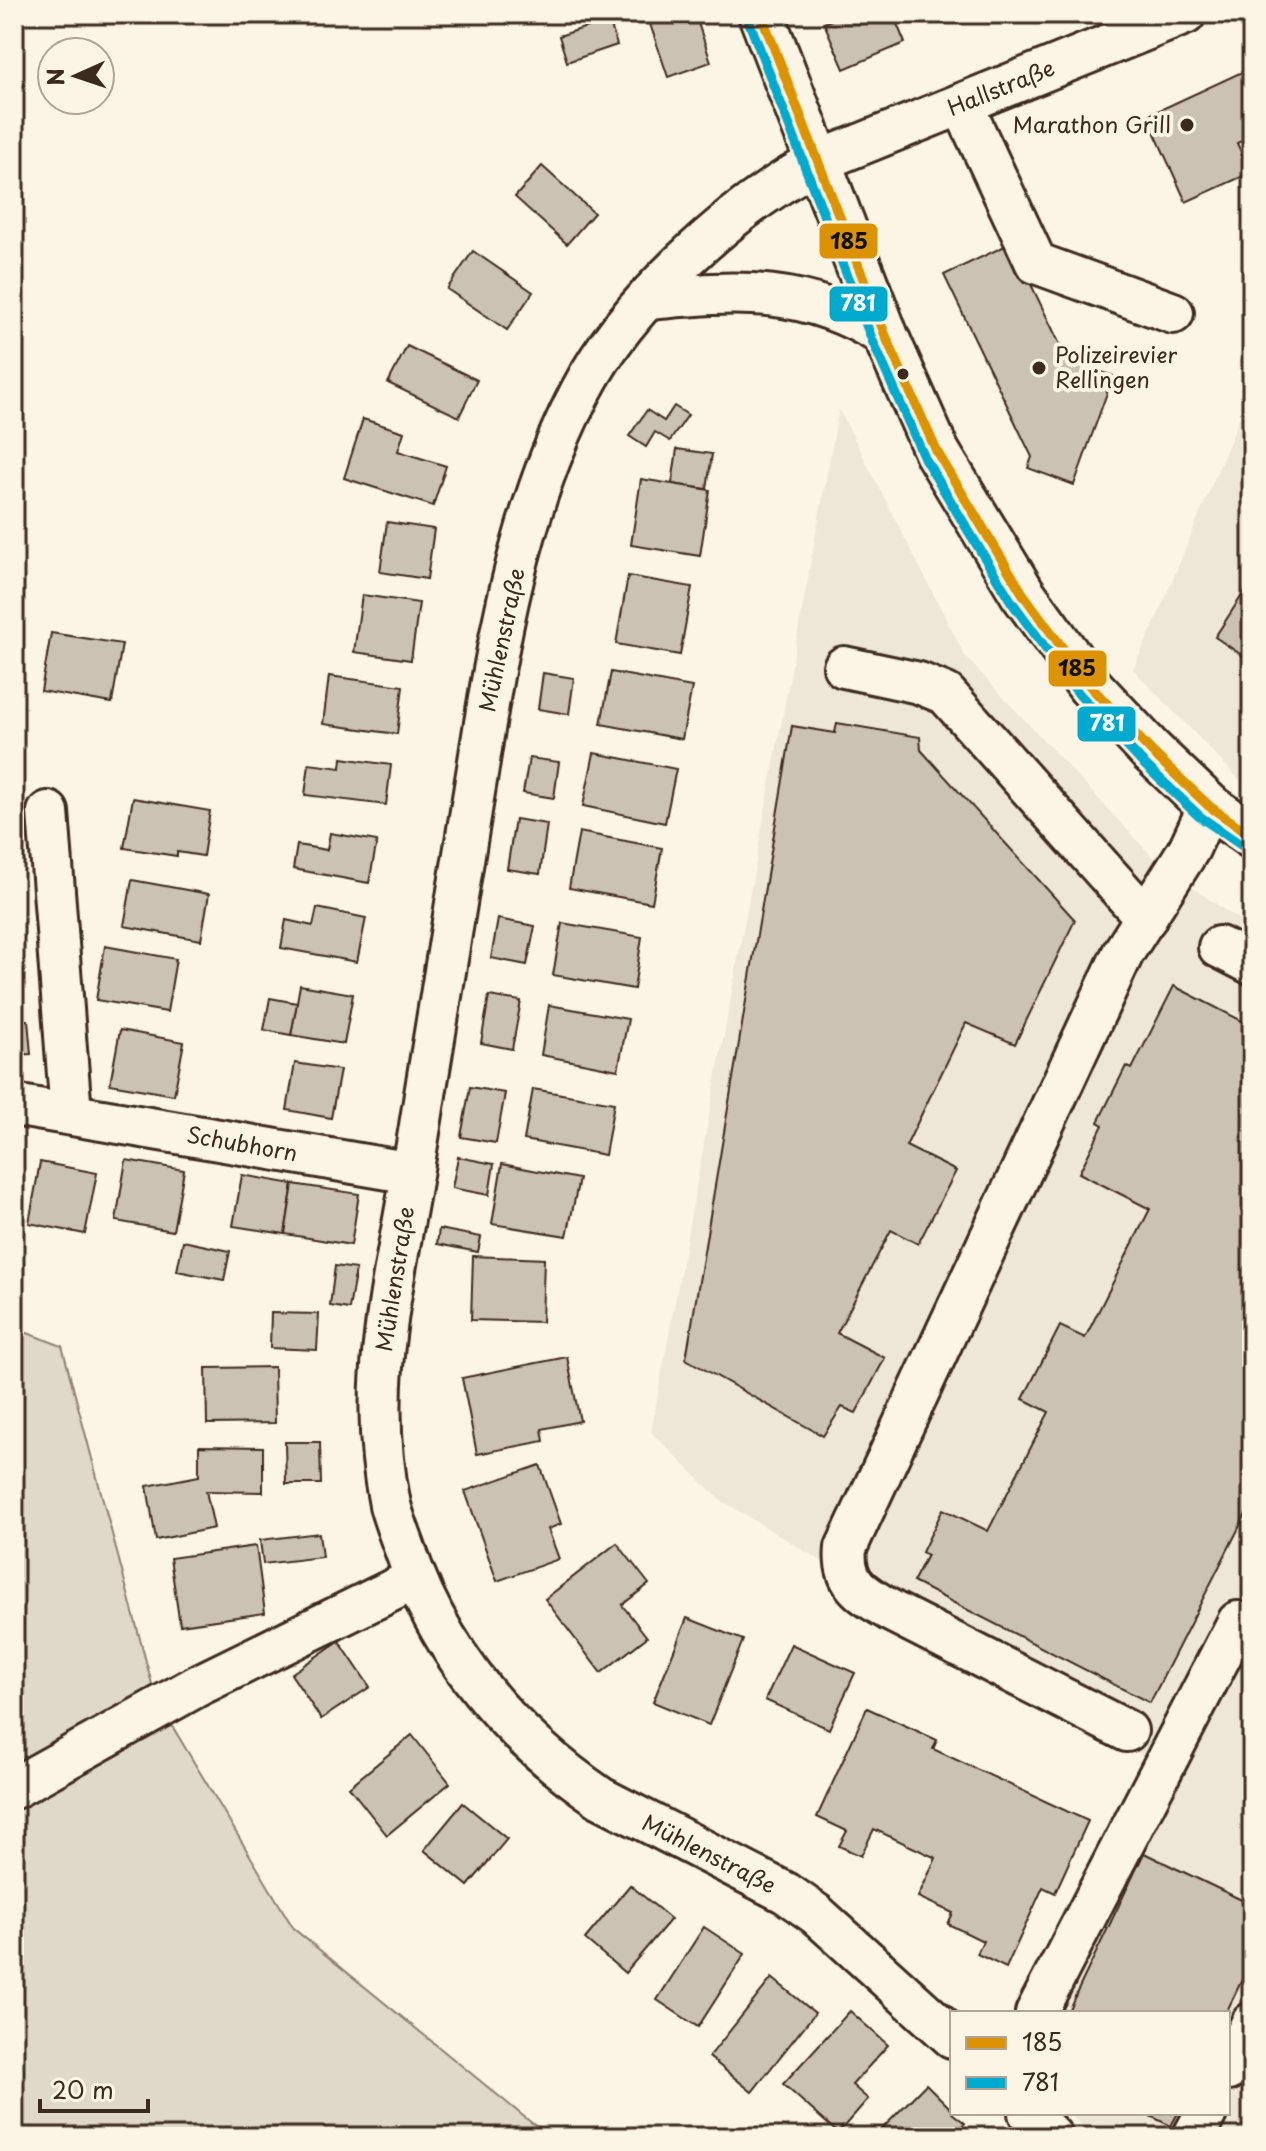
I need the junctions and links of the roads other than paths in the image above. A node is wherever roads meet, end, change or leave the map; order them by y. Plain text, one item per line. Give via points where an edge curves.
1 (761, 14) edge
2 (1185, 14) edge
3 (962, 104) junction
4 (817, 162) junction
5 (649, 299) junction
6 (1173, 313) dead end
7 (886, 337) junction
8 (844, 667) dead end
9 (1209, 806) junction
10 (48, 812) dead end
11 (1252, 836) edge
12 (1146, 918) junction
13 (14, 1105) edge
14 (71, 1114) junction
15 (412, 1173) junction
16 (415, 1579) junction
17 (1238, 1622) dead end
18 (1127, 1731) dead end
19 (14, 1788) edge
20 (1037, 2011) edge
21 (1252, 2023) edge
22 (950, 2035) edge
23 (1230, 2066) edge
24 (1031, 2115) edge
25 (1205, 2115) edge
26 (1052, 2137) edge
27 (1193, 2137) edge

1 - 4 main road
2 - 3 street, Hallstraße
3 - 4 street, Hallstraße
3 - 6 street via 1036,263
4 - 5 street, Mühlenstraße via 788,177 717,231
4 - 7 main road
5 - 7 street via 730,292 791,296 856,318
5 - 15 street, Mühlenstraße via 598,361 580,392 521,548 492,679
7 - 9 main road via 937,452 1023,594 1090,686
8 - 12 street via 946,694
9 - 11 main road
9 - 12 street
10 - 14 street
12 - 18 street via 1123,953 846,1548 845,1563 863,1593 891,1611
13 - 14 street, Schubhorn
14 - 15 street, Schubhorn
15 - 16 street, Mühlenstraße via 379,1388 380,1441 391,1510
16 - 19 street via 199,1685
16 - 22 street, Mühlenstraße via 470,1676 548,1759 601,1798 773,1886 816,1914
17 - 20 street
21 - 23 street
24 - 26 street
25 - 27 street

